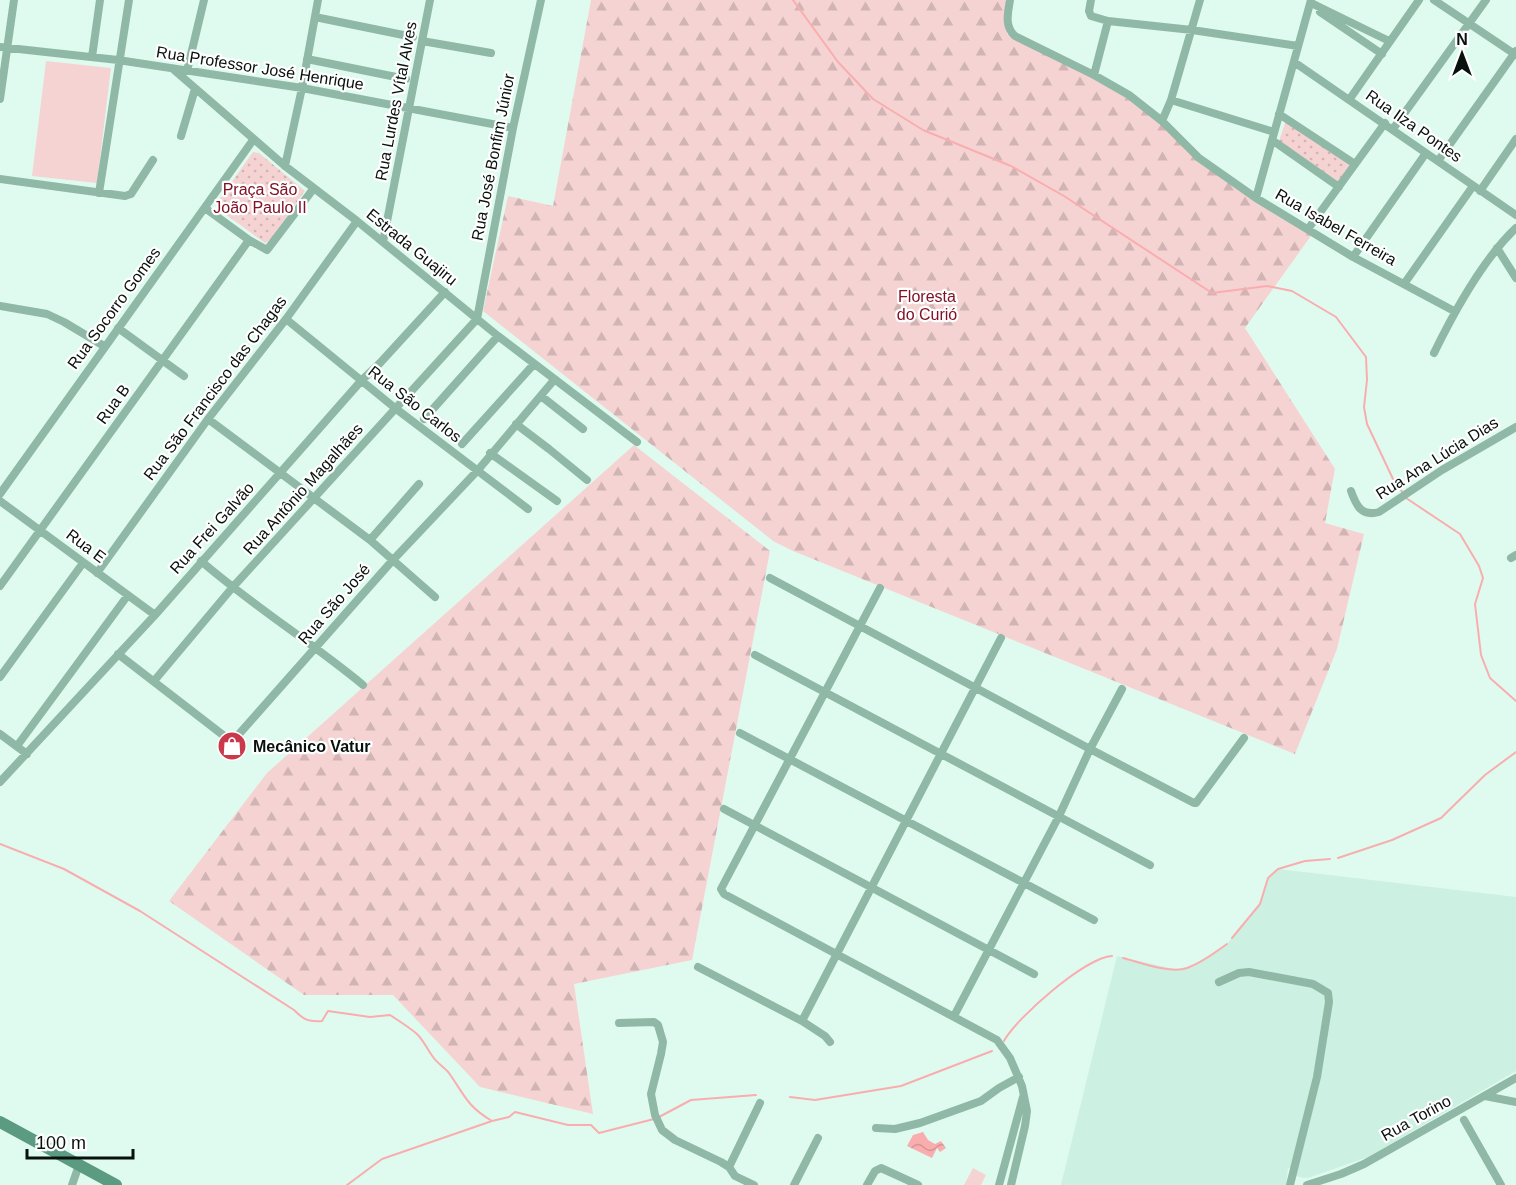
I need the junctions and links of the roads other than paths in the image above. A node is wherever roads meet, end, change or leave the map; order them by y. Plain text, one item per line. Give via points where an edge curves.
1 (14, 0) edge
2 (100, 0) edge
3 (129, 0) edge
4 (204, 0) edge
5 (318, 0) edge
6 (430, 0) edge
7 (541, 0) edge
8 (1010, 0) edge
9 (1091, 0) edge
10 (1200, 0) edge
11 (1419, 0) edge
12 (1434, 0) edge
13 (1486, 0) edge
14 (1311, 3) edge
15 (315, 17) junction
16 (1108, 21) junction
17 (1469, 25) junction
18 (1192, 30) junction
19 (417, 39) junction
20 (1389, 40) junction
21 (1298, 46) junction
22 (4, 48) edge
23 (491, 53) dead end
24 (1515, 53) edge
25 (1382, 54) junction
26 (92, 57) junction
27 (307, 59) junction
28 (118, 60) junction
29 (1294, 62) junction
30 (173, 69) junction
31 (187, 71) junction
32 (1094, 75) junction
33 (406, 79) dead end
34 (302, 88) junction
35 (195, 89) junction
36 (0, 99) edge
37 (1171, 100) junction
38 (1350, 100) junction
39 (409, 109) junction
40 (1279, 114) junction
41 (1162, 121) junction
42 (1385, 123) junction
43 (513, 128) junction
44 (1393, 129) junction
45 (182, 136) dead end
46 (1273, 136) junction
47 (1516, 139) edge
48 (253, 140) junction
49 (1426, 153) junction
50 (153, 160) dead end
51 (1438, 161) junction
52 (1355, 164) junction
53 (285, 166) junction
54 (0, 179) edge
55 (1339, 187) junction
56 (314, 188) junction
57 (1477, 188) junction
58 (99, 193) junction
59 (1256, 198) junction
60 (205, 207) junction
61 (1516, 215) edge
62 (357, 220) junction
63 (1516, 228) edge
64 (1308, 229) junction
65 (249, 240) junction
66 (383, 242) junction
67 (1497, 248) junction
68 (1353, 257) junction
69 (1516, 278) edge
70 (1404, 284) junction
71 (444, 292) junction
72 (0, 306) edge
73 (1455, 312) junction
74 (286, 319) junction
75 (477, 319) junction
76 (118, 328) junction
77 (498, 336) junction
78 (104, 346) junction
79 (1434, 353) dead end
80 (163, 361) junction
81 (534, 364) junction
82 (184, 376) dead end
83 (554, 380) junction
84 (361, 381) junction
85 (541, 396) junction
86 (394, 408) junction
87 (208, 419) junction
88 (424, 419) dead end
89 (516, 424) junction
90 (1516, 427) edge
91 (583, 429) dead end
92 (637, 442) dead end
93 (462, 444) dead end
94 (490, 453) junction
95 (478, 470) junction
96 (280, 475) junction
97 (587, 480) dead end
98 (418, 484) dead end
99 (1351, 491) dead end
100 (0, 494) edge
101 (314, 499) junction
102 (0, 501) edge
103 (557, 501) dead end
104 (528, 509) dead end
105 (40, 530) junction
106 (370, 540) junction
107 (201, 561) junction
108 (392, 561) junction
109 (83, 563) junction
110 (97, 573) junction
111 (770, 578) dead end
112 (0, 586) edge
113 (232, 588) junction
114 (880, 588) dead end
115 (128, 595) junction
116 (435, 597) dead end
117 (155, 615) junction
118 (860, 625) junction
119 (1001, 638) dead end
120 (316, 648) junction
121 (118, 654) junction
122 (755, 655) dead end
123 (0, 677) edge
124 (154, 681) junction
125 (363, 685) dead end
126 (975, 686) junction
127 (1122, 689) dead end
128 (824, 692) junction
129 (740, 732) dead end
130 (0, 734) edge
131 (1244, 738) dead end
132 (17, 746) junction
133 (1090, 749) junction
134 (940, 753) junction
135 (27, 754) junction
136 (789, 758) junction
137 (0, 782) edge
138 (724, 809) dead end
139 (1059, 816) junction
140 (906, 820) junction
141 (754, 825) junction
142 (1150, 865) dead end
143 (1024, 883) junction
144 (871, 887) junction
145 (1094, 920) dead end
146 (988, 950) junction
147 (836, 955) junction
148 (698, 967) dead end
149 (1034, 974) dead end
150 (1220, 982) dead end
151 (954, 1016) junction
152 (802, 1021) junction
153 (619, 1023) dead end
154 (830, 1042) dead end
155 (1019, 1077) junction
156 (1516, 1078) edge
157 (1485, 1096) junction
158 (1023, 1097) junction
159 (1516, 1102) edge
160 (760, 1103) dead end
161 (1464, 1120) dead end
162 (0, 1122) edge
163 (876, 1128) dead end
164 (818, 1138) dead end
165 (79, 1165) junction
166 (729, 1167) junction
167 (72, 1185) edge
168 (116, 1185) edge
169 (754, 1185) edge
170 (794, 1185) edge
171 (867, 1185) edge
172 (918, 1185) edge
173 (999, 1185) edge
174 (1011, 1185) edge
175 (1290, 1185) edge
176 (1307, 1185) edge
177 (1501, 1185) edge

1 - 22 street
2 - 26 street
3 - 28 street
4 - 31 street
5 - 15 street
6 - 19 street, Rua Lurdes Vítal Alves
7 - 43 street, Rua José Bonfim Júnior
8 - 32 street via 1007,16 1009,30 1015,36
9 - 16 street via 1090,16
10 - 18 street
11 - 20 street
12 - 17 street
13 - 17 street
14 - 20 street
14 - 21 street, Rua Isabel Ferreira
14 - 25 street
15 - 19 street
15 - 27 street
16 - 18 street
16 - 32 street
17 - 24 street
17 - 44 street
18 - 21 street
18 - 37 street
19 - 23 street
19 - 39 street, Rua Lurdes Vítal Alves
20 - 25 street
21 - 29 street, Rua Isabel Ferreira
22 - 26 street, Rua Professor José Henrique
22 - 36 street
24 - 51 street
25 - 38 street
26 - 28 street, Rua Professor José Henrique
27 - 33 street
27 - 34 street
28 - 30 street, Rua Professor José Henrique
28 - 58 street
29 - 38 street, Rua Ilza Pontes
29 - 40 street, Rua Isabel Ferreira
30 - 31 street, Rua Professor José Henrique
30 - 35 street, Estrada Guajiru
31 - 34 street, Rua Professor José Henrique
32 - 41 street via 1129,95
34 - 39 street, Rua Professor José Henrique
34 - 53 street
35 - 45 street
35 - 48 street, Estrada Guajiru
37 - 41 street
37 - 46 street
38 - 42 street, Rua Ilza Pontes
39 - 43 street, Rua Professor José Henrique
39 - 66 street, Rua Lurdes Vítal Alves
40 - 46 street, Rua Isabel Ferreira
40 - 52 street
41 - 59 street via 1199,158
42 - 44 street, Rua Ilza Pontes
42 - 52 street
43 - 75 street, Rua José Bonfim Júnior
44 - 49 street, Rua Ilza Pontes
46 - 55 street
46 - 59 street, Rua Isabel Ferreira
47 - 57 street
48 - 53 street, Estrada Guajiru
48 - 60 street, Rua Socorro Gomes
49 - 51 street, Rua Ilza Pontes
49 - 68 street
50 - 58 street via 131,194
51 - 57 street, Rua Ilza Pontes
52 - 55 street
53 - 56 street, Estrada Guajiru
54 - 58 street
55 - 64 street
56 - 62 street, Estrada Guajiru
56 - 65 street via 269,249
57 - 61 street, Rua Ilza Pontes
57 - 70 street
59 - 64 street, Rua Isabel Ferreira
60 - 65 street
60 - 76 street, Rua Socorro Gomes
62 - 66 street, Estrada Guajiru
62 - 74 street, Rua São Francisco das Chagas
63 - 67 street
64 - 68 street, Rua Isabel Ferreira
65 - 80 street, Rua B
66 - 71 street, Estrada Guajiru
67 - 69 street
67 - 73 street
68 - 70 street, Rua Isabel Ferreira
70 - 73 street, Rua Isabel Ferreira
71 - 75 street, Estrada Guajiru
71 - 84 street, Rua Frei Galvão
72 - 78 street via 47,314
73 - 79 street
74 - 84 street, Rua São Carlos
74 - 87 street, Rua São Francisco das Chagas
75 - 77 street, Estrada Guajiru
75 - 86 street, Rua Antônio Magalhães
76 - 78 street, Rua Socorro Gomes
76 - 80 street
77 - 81 street, Estrada Guajiru
77 - 88 street
78 - 100 street, Rua Socorro Gomes
80 - 82 street
80 - 105 street, Rua B
81 - 83 street, Estrada Guajiru
81 - 93 street
83 - 85 street, Rua São José
83 - 92 street, Estrada Guajiru
84 - 86 street, Rua São Carlos
84 - 96 street, Rua Frei Galvão
85 - 89 street, Rua São José
85 - 91 street
86 - 95 street, Rua São Carlos
86 - 101 street, Rua Antônio Magalhães
87 - 96 street
87 - 110 street, Rua São Francisco das Chagas
89 - 94 street, Rua São José
89 - 97 street
90 - 99 street, Rua Ana Lúcia Dias via 1379,512 1368,514 1360,510
94 - 95 street, Rua São José
94 - 103 street
95 - 104 street, Rua São Carlos
95 - 108 street, Rua São José
96 - 101 street
96 - 107 street, Rua Frei Galvão
98 - 106 street
101 - 106 street
101 - 113 street, Rua Antônio Magalhães
102 - 105 street, Rua E
105 - 109 street, Rua E
105 - 112 street, Rua B
106 - 108 street
107 - 113 street
107 - 117 street, Rua Frei Galvão
108 - 116 street
108 - 120 street, Rua São José
109 - 110 street, Rua E
109 - 123 street
110 - 115 street, Rua E
111 - 118 street
113 - 120 street
113 - 124 street, Rua Antônio Magalhães
114 - 118 street
115 - 117 street, Rua E
115 - 132 street
117 - 121 street, Rua Frei Galvão
118 - 126 street
118 - 128 street
119 - 126 street
120 - 124 street, Rua São José via 232,742
120 - 125 street
121 - 124 street, Rua São José
121 - 135 street, Rua Frei Galvão
122 - 128 street
126 - 133 street
126 - 134 street
127 - 133 street
128 - 134 street
128 - 136 street
129 - 136 street
130 - 132 street
131 - 133 street via 1197,803
132 - 135 street
133 - 139 street
134 - 139 street
134 - 140 street
135 - 137 street, Rua Frei Galvão
136 - 140 street
136 - 141 street
138 - 141 street
139 - 142 street
139 - 143 street
140 - 143 street
140 - 144 street
141 - 144 street
141 - 147 street via 721,886 722,891
143 - 145 street
143 - 146 street
144 - 146 street
144 - 147 street
146 - 149 street
146 - 151 street
147 - 151 street
147 - 152 street
148 - 152 street
150 - 175 street via 1249,972 1313,984 1328,993 1317,1077
151 - 155 street via 997,1040
152 - 154 street
153 - 166 street via 654,1022 661,1032 662,1054 651,1094 662,1130
155 - 158 street
155 - 163 street via 981,1101 920,1123 894,1129
156 - 157 street, Rua Torino
157 - 159 street
157 - 176 street, Rua Torino via 1364,1164
158 - 173 street
158 - 174 street via 1027,1111 1025,1126
160 - 166 street
161 - 177 street
162 - 165 street
164 - 170 street
165 - 167 street
165 - 168 street
166 - 169 street via 735,1176
171 - 172 street via 881,1168

